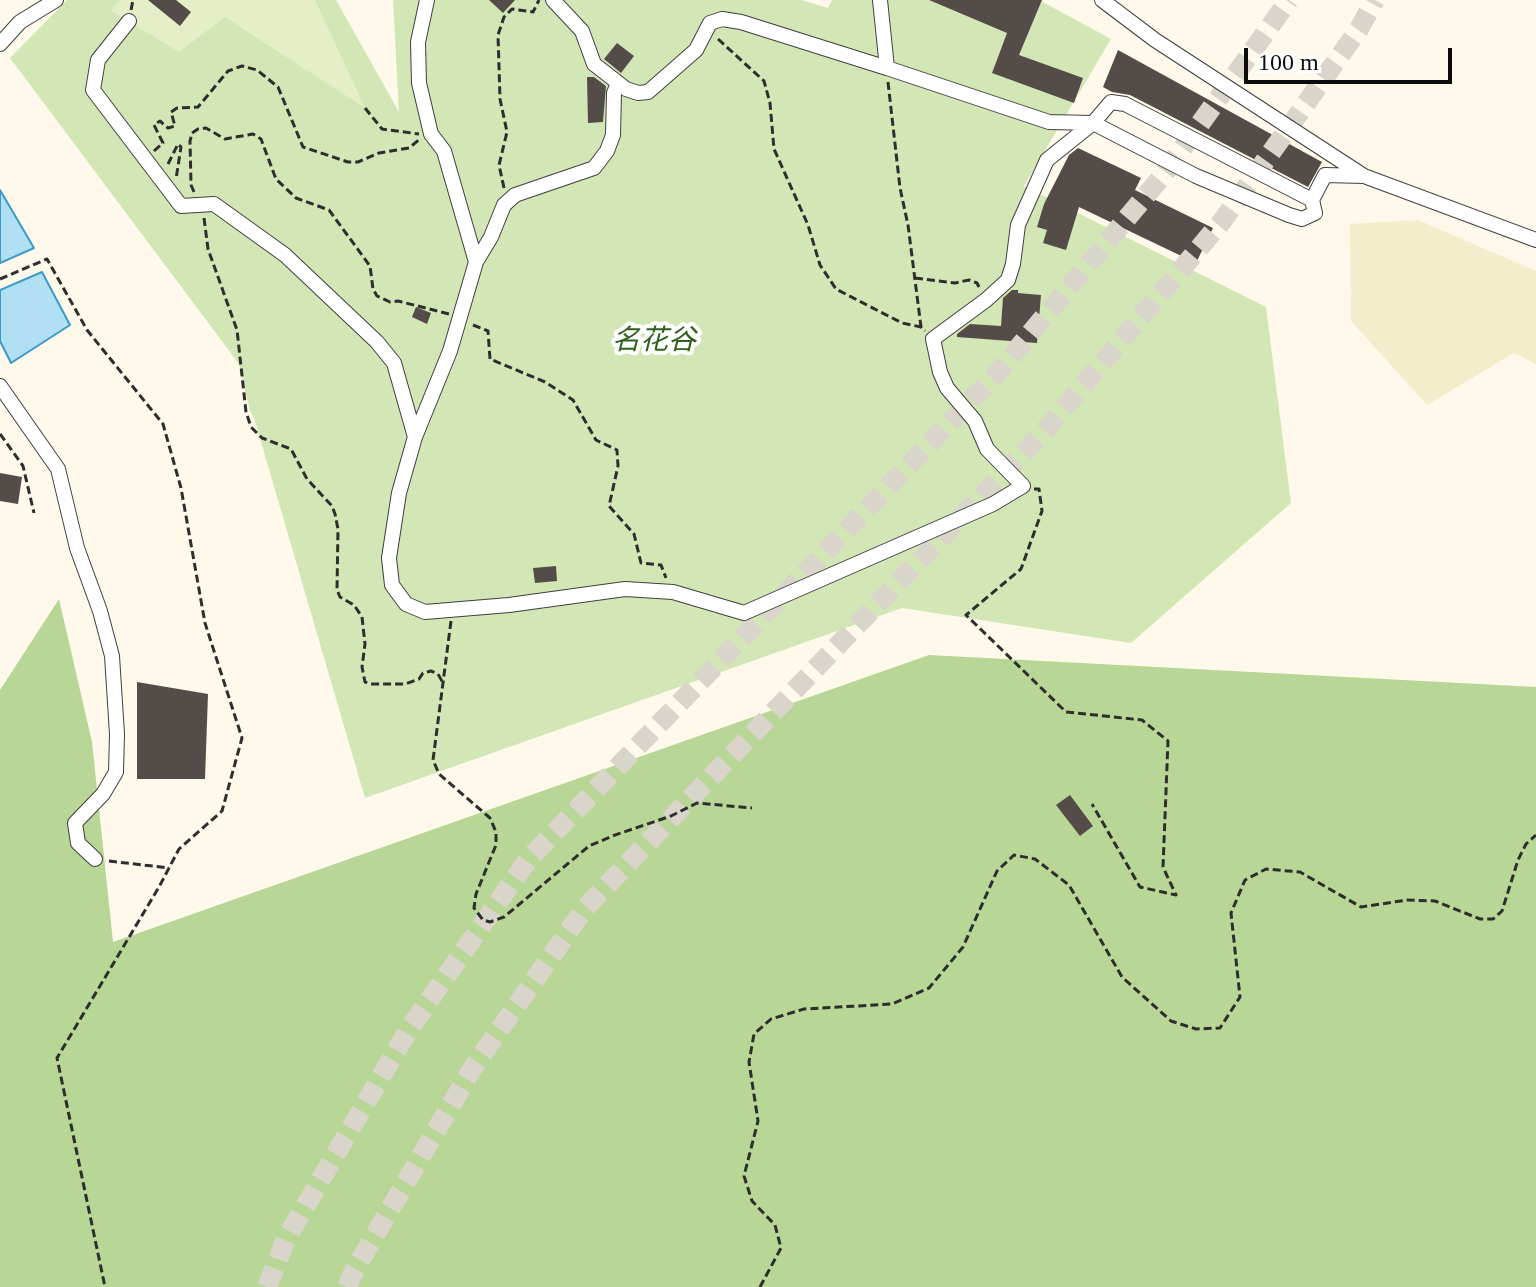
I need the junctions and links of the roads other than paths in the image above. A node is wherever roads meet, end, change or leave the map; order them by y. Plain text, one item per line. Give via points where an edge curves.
1 (56, 0) edge
2 (427, 0) edge
3 (553, 0) edge
4 (880, 0) edge
5 (1102, 0) edge
6 (129, 21) dead end
7 (0, 44) edge
8 (887, 68) junction
9 (618, 83) junction
10 (1093, 123) junction
11 (1364, 176) junction
12 (1312, 200) junction
13 (1536, 240) edge
14 (476, 262) junction
15 (0, 386) edge
16 (415, 437) junction
17 (95, 859) road end

1 - 7 street via 20,22
2 - 14 street via 418,42 419,83 431,134 444,151
3 - 9 street via 582,31 594,64
4 - 8 street
5 - 11 street
6 - 16 street via 98,60 93,90 181,206 214,204 285,255 377,342 394,363
8 - 9 street via 722,19 710,23 696,50 648,92
8 - 10 street via 1049,122
9 - 14 street via 613,135 594,168 515,195 504,205
10 - 12 street via 1111,102 1125,104
10 - 12 street via 1196,176 1289,215 1302,219 1315,213
10 - 16 street via 1047,160 1018,225 1008,280 933,339 947,388 975,421 987,449 1023,486 993,504 744,613 673,592 625,589 425,612 406,604 392,585 389,558
11 - 12 street via 1325,175
11 - 13 street
14 - 16 street via 450,351
15 - 17 street via 58,469 112,656 116,772 75,823 78,843

